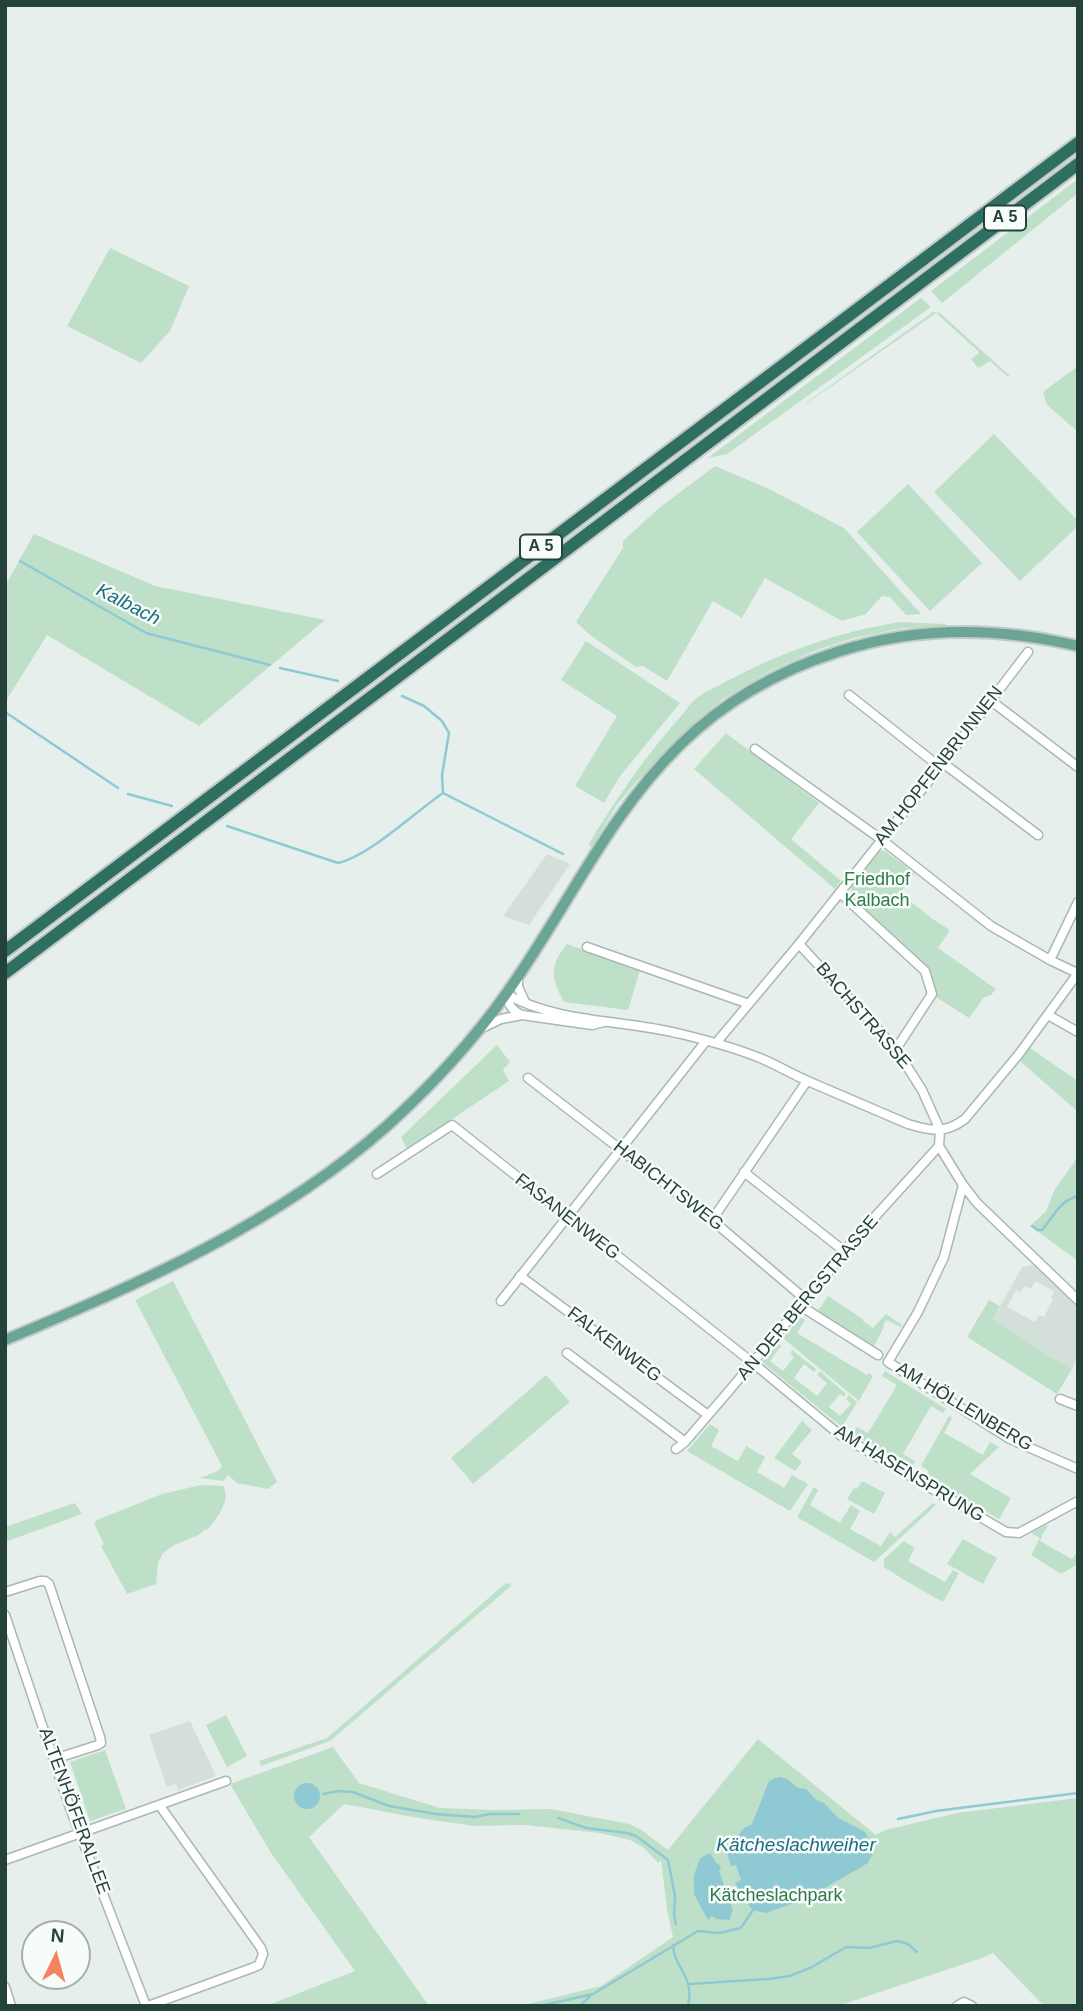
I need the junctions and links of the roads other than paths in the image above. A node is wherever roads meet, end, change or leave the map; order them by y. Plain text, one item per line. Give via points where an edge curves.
1 (1078, 143) edge
2 (1078, 164) edge
3 (1078, 646) edge
4 (1028, 652) dead end
5 (849, 695) dead end
6 (990, 701) junction
7 (755, 749) dead end
8 (942, 765) junction
9 (1078, 767) edge
10 (1038, 835) dead end
11 (882, 840) junction
12 (840, 893) junction
13 (1078, 902) edge
14 (799, 944) junction
15 (587, 947) dead end
16 (5, 951) edge
17 (1050, 960) junction
18 (5, 973) edge
19 (1078, 973) edge
20 (518, 976) junction
21 (506, 994) junction
22 (525, 1002) junction
23 (748, 1004) junction
24 (522, 1015) junction
25 (1048, 1015) junction
26 (604, 1022) junction
27 (479, 1030) junction
28 (1078, 1032) edge
29 (706, 1041) junction
30 (716, 1043) junction
31 (896, 1049) junction
32 (528, 1078) dead end
33 (807, 1081) junction
34 (940, 1130) junction
35 (939, 1146) junction
36 (621, 1149) junction
37 (744, 1172) junction
38 (377, 1174) dead end
39 (963, 1185) junction
40 (567, 1216) junction
41 (712, 1220) junction
42 (844, 1251) junction
43 (520, 1276) junction
44 (1078, 1300) edge
45 (501, 1301) dead end
46 (802, 1302) junction
47 (5, 1340) edge
48 (567, 1353) dead end
49 (878, 1355) dead end
50 (753, 1363) junction
51 (1059, 1398) dead end
52 (1078, 1406) edge
53 (708, 1415) junction
54 (685, 1442) junction
55 (676, 1449) dead end
56 (1078, 1469) edge
57 (1078, 1501) edge
58 (5, 1592) edge
59 (5, 1615) edge
60 (54, 1759) junction
61 (226, 1781) dead end
62 (160, 1805) junction
63 (80, 1833) junction
64 (5, 1860) edge
65 (5, 1987) edge
66 (11, 2006) edge
67 (147, 2006) edge
68 (957, 2006) edge
69 (972, 2006) edge

1 - 16 highway, A 5
2 - 18 highway, A 5
3 - 20 main road via 1032,636 922,633 866,643 801,664 739,697 681,744 638,793
4 - 6 street, AM HOPFENBRUNNEN
5 - 8 street
6 - 8 street, AM HOPFENBRUNNEN
6 - 9 street
7 - 11 street
8 - 10 street
8 - 11 street, AM HOPFENBRUNNEN
11 - 12 street, AM HOPFENBRUNNEN
11 - 17 street via 991,926
12 - 14 street, AM HOPFENBRUNNEN
12 - 31 street via 925,971 932,994
13 - 17 street
14 - 23 street, AM HOPFENBRUNNEN
14 - 31 street, BACHSTRASSE
15 - 23 street
17 - 19 street
19 - 25 street
20 - 21 main road
20 - 22 street
21 - 22 street
21 - 24 street via 513,1011
21 - 27 main road
22 - 26 street via 549,1012
23 - 30 street, AM HOPFENBRUNNEN
24 - 26 street via 592,1025
24 - 27 street
25 - 28 street
25 - 34 street via 965,1119
26 - 29 street
27 - 47 main road via 389,1124 331,1172 270,1213 194,1255
29 - 30 street
29 - 36 street
30 - 33 street
31 - 34 street, BACHSTRASSE
32 - 36 street, HABICHTSWEG
33 - 34 street via 908,1124
33 - 37 street
34 - 35 street
35 - 39 street
35 - 42 street, AN DER BERGSTRASSE
36 - 40 street
36 - 41 street, HABICHTSWEG
37 - 41 street
37 - 42 street
38 - 40 street, FASANENWEG via 452,1125
39 - 44 street
39 - 56 street, AM HÖLLENBERG via 940,1266 888,1362 1010,1439
40 - 43 street
40 - 50 street, FASANENWEG
41 - 46 street, HABICHTSWEG
42 - 46 street, AN DER BERGSTRASSE
43 - 45 street
43 - 53 street, FALKENWEG
46 - 49 street, AM HÖLLENBERG
46 - 50 street, AN DER BERGSTRASSE
48 - 54 street
50 - 53 street, AN DER BERGSTRASSE
50 - 57 street, AM HASENSPRUNG via 840,1435 1006,1532 1019,1533
51 - 52 street
53 - 54 street, AN DER BERGSTRASSE
54 - 55 street, AN DER BERGSTRASSE
58 - 60 street via 40,1581 49,1584 101,1743
59 - 60 street, ALTENHÖFERALLEE
60 - 63 street, ALTENHÖFERALLEE
61 - 62 street
62 - 63 street
62 - 67 street via 263,1954 259,1965
63 - 64 street
63 - 67 street, ALTENHÖFERALLEE
65 - 66 street
68 - 69 street via 964,2002

